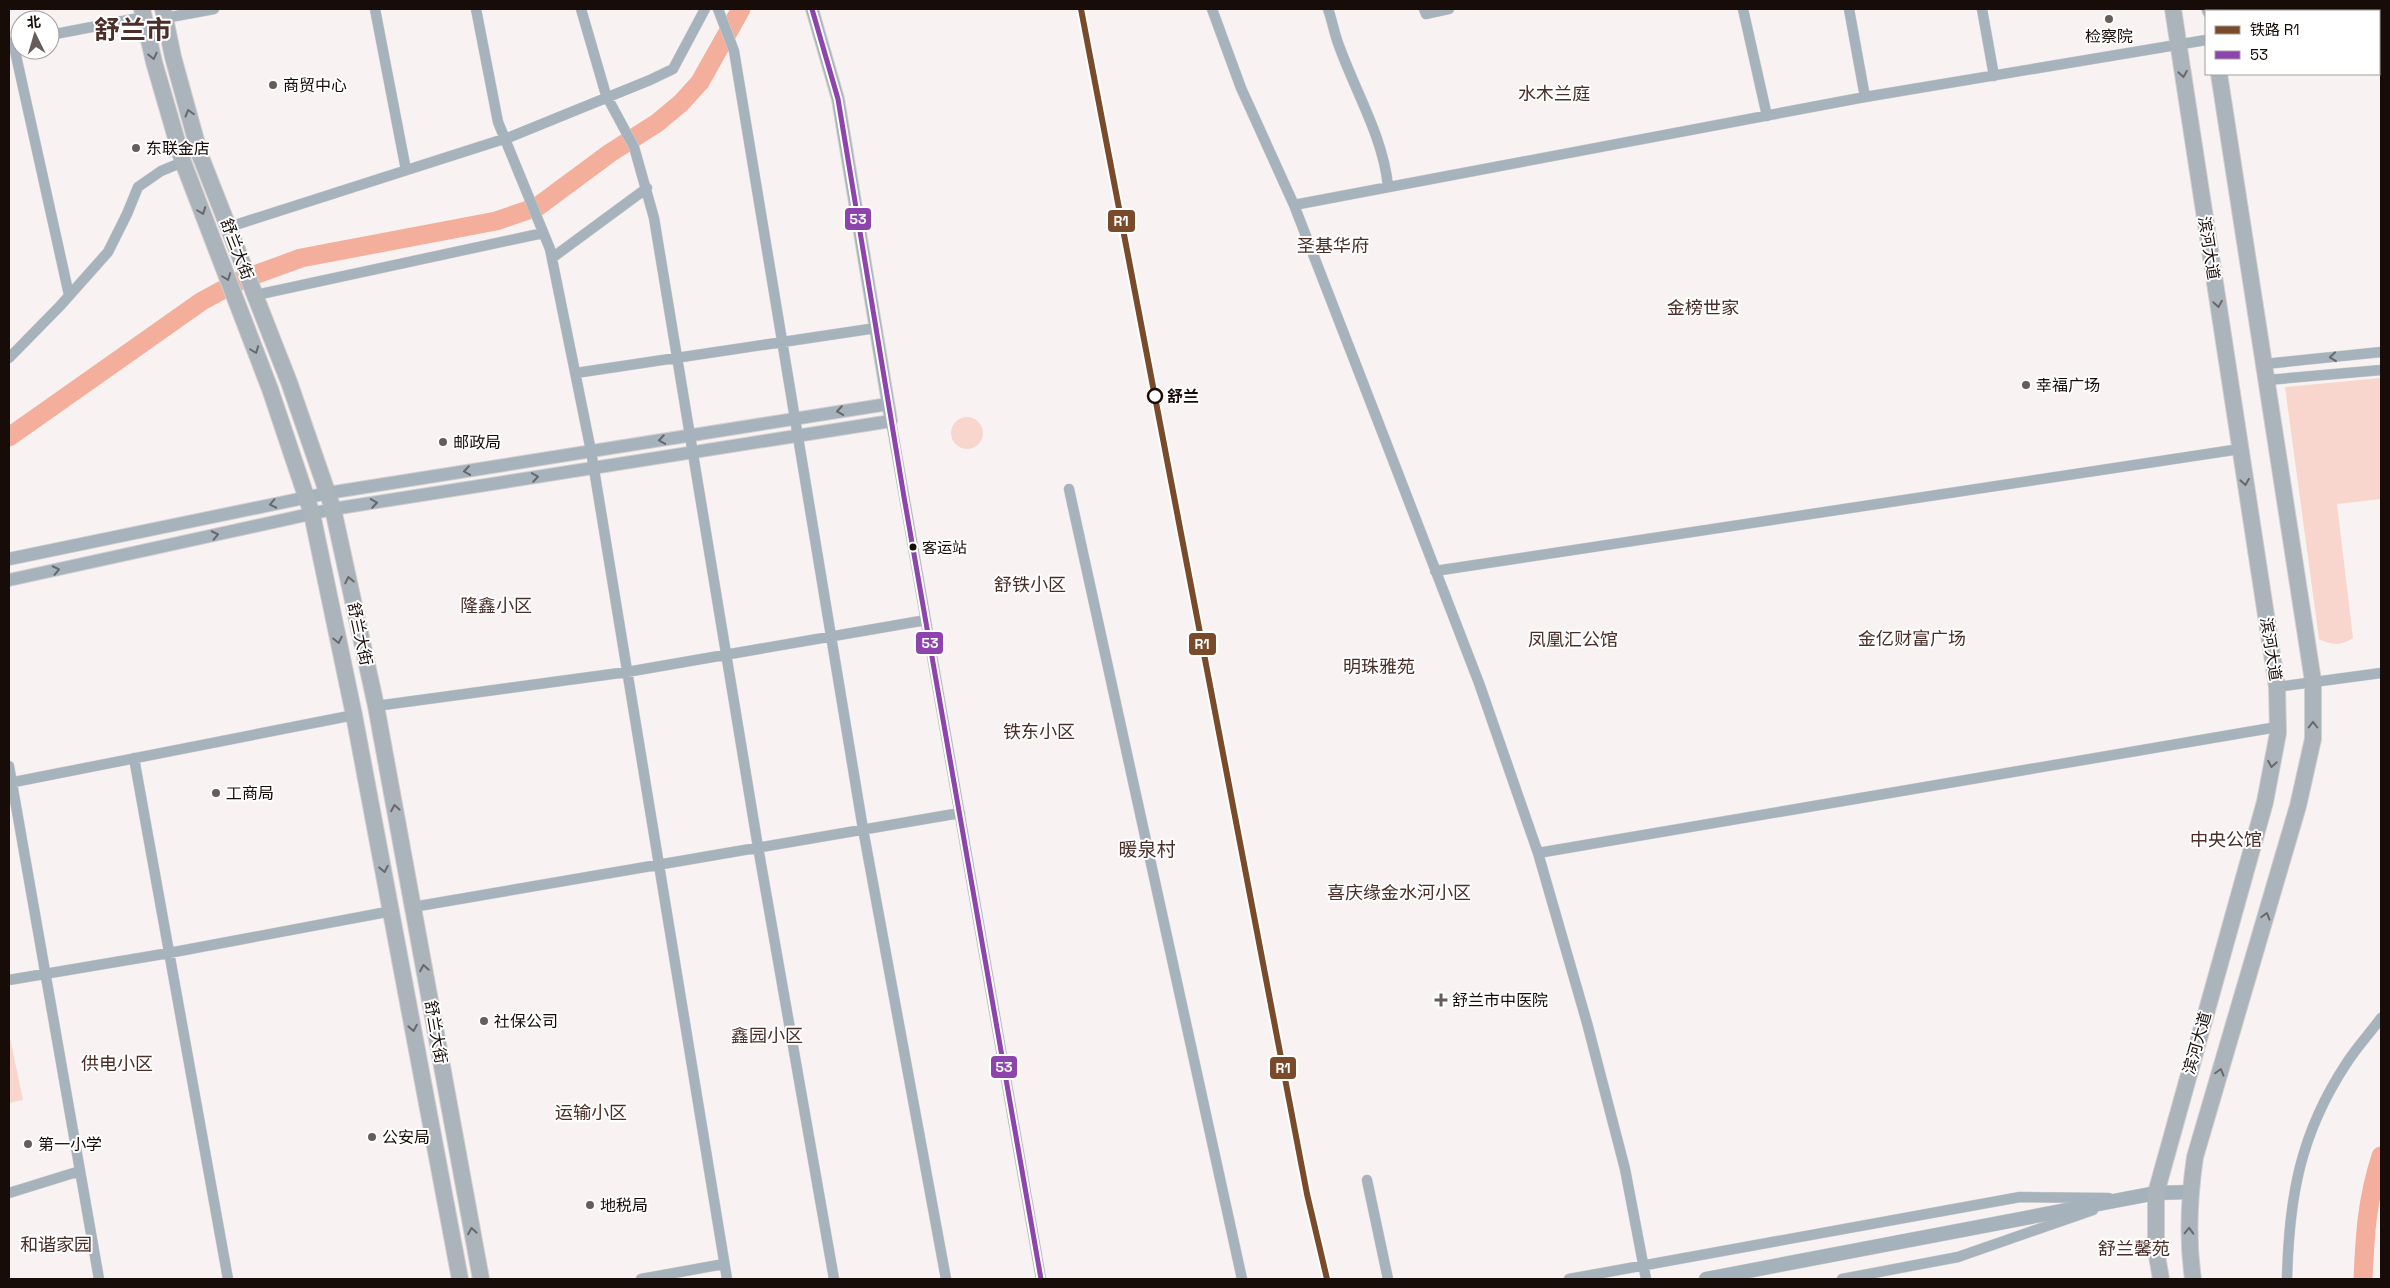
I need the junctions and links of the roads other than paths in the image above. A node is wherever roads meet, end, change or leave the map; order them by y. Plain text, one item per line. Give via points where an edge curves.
1 (214, 9) edge
2 (375, 9) edge
3 (476, 9) edge
4 (581, 9) edge
5 (705, 9) edge
6 (718, 9) edge
7 (812, 9) edge
8 (1212, 9) edge
9 (1328, 9) edge
10 (1424, 9) edge
11 (1449, 9) edge
12 (1743, 9) edge
13 (1849, 9) edge
14 (1982, 9) edge
15 (2173, 9) edge
16 (143, 13) edge
17 (164, 14) edge
18 (60, 32) edge
19 (2205, 40) edge
20 (2178, 44) junction
21 (18, 60) edge
22 (2219, 75) edge
23 (1994, 76) junction
24 (607, 97) junction
25 (1865, 98) junction
26 (1767, 116) junction
27 (505, 138) junction
28 (183, 162) junction
29 (406, 170) junction
30 (1388, 186) junction
31 (647, 188) junction
32 (1294, 205) junction
33 (542, 231) junction
34 (232, 234) junction
35 (552, 258) junction
36 (69, 295) junction
37 (255, 295) junction
38 (876, 328) junction
39 (782, 342) junction
40 (2381, 352) edge
41 (9, 358) edge
42 (678, 358) junction
43 (2265, 364) junction
44 (2381, 370) edge
45 (576, 372) junction
46 (2267, 380) junction
47 (888, 404) junction
48 (794, 419) junction
49 (891, 421) junction
50 (691, 435) junction
51 (797, 436) junction
52 (2240, 449) junction
53 (591, 451) junction
54 (694, 452) junction
55 (594, 468) junction
56 (1069, 489) dead end
57 (328, 493) junction
58 (307, 497) junction
59 (333, 509) junction
60 (312, 514) junction
61 (9, 559) edge
62 (1435, 571) junction
63 (9, 580) edge
64 (926, 620) junction
65 (831, 637) junction
66 (726, 655) junction
67 (627, 672) junction
68 (2381, 674) edge
69 (2313, 682) junction
70 (2277, 687) junction
71 (376, 706) junction
72 (354, 715) junction
73 (2278, 727) junction
74 (134, 758) junction
75 (9, 766) edge
76 (10, 782) edge
77 (960, 813) junction
78 (863, 829) junction
79 (758, 847) junction
80 (1538, 853) junction
81 (659, 864) junction
82 (413, 907) junction
83 (392, 911) junction
84 (169, 953) junction
85 (45, 973) junction
86 (9, 980) edge
87 (2381, 1018) edge
88 (80, 1171) junction
89 (1367, 1180) dead end
90 (2156, 1192) junction
91 (2190, 1192) junction
92 (9, 1193) edge
93 (2127, 1198) junction
94 (724, 1264) junction
95 (1643, 1265) junction
96 (99, 1279) edge
97 (228, 1279) edge
98 (460, 1279) edge
99 (481, 1279) edge
100 (641, 1279) edge
101 (727, 1279) edge
102 (834, 1279) edge
103 (946, 1279) edge
104 (1041, 1279) edge
105 (1242, 1279) edge
106 (1388, 1279) edge
107 (1569, 1279) edge
108 (1646, 1279) edge
109 (1706, 1279) edge
110 (1842, 1279) edge
111 (2161, 1279) edge
112 (2193, 1279) edge
113 (2287, 1279) edge

1 - 17 street
2 - 29 street
3 - 27 street via 498,122
4 - 24 street
5 - 24 street via 672,69
6 - 39 street via 734,51
7 - 38 street via 838,99
8 - 32 street via 1241,88
9 - 30 street via 1370,119
10 - 11 street via 1426,14
12 - 26 street
13 - 25 street
14 - 23 street
15 - 20 main road, 滨河大道
16 - 18 street
16 -> 28 main road, 舒兰大街
34 -> 17 main road, 舒兰大街 via 200,155
19 - 20 street
20 - 23 street
20 -> 52 main road, 滨河大道
21 - 36 street
22 - 43 main road, 滨河大道
23 - 25 street
24 - 27 street
24 - 31 street via 634,147
25 - 26 street
26 - 30 street
27 - 29 street
27 - 33 street
28 - 36 street via 161,171 138,187 108,252
28 -> 58 main road, 舒兰大街
29 - 34 street
30 - 32 street
31 - 35 street
31 - 42 street
32 - 62 street
33 - 35 street
33 - 37 street
34 - 37 main road, 舒兰大街
35 - 45 street
36 - 41 street
37 - 57 main road, 舒兰大街
38 - 39 street
38 - 47 street
39 - 42 street
39 - 48 street
40 -> 43 street
42 - 45 street
42 - 50 street
43 - 46 main road, 滨河大道
44 - 46 street
45 - 53 street
46 - 69 main road, 滨河大道
47 -> 48 street
47 - 49 street
48 - 50 street
48 - 51 street
49 - 51 street
49 - 64 street
50 -> 53 street
50 - 54 street
51 - 54 street
51 - 65 street
52 - 62 street
52 -> 70 main road, 滨河大道
53 - 55 street
53 -> 57 street
54 - 55 street
54 - 66 street
59 -> 55 street
55 - 67 street
56 - 105 street
57 - 58 street
57 - 59 main road, 舒兰大街
58 - 60 main road, 舒兰大街
58 -> 61 street
59 - 60 street
71 -> 59 main road, 舒兰大街
63 -> 60 street
60 -> 72 main road, 舒兰大街
62 - 80 street via 1479,683
64 - 65 street
64 - 77 street
65 - 66 street
65 - 78 street
66 - 67 street
66 - 79 street
67 - 71 street
67 - 81 street
68 - 69 street
69 - 70 street
91 -> 69 main road, 滨河大道 via 2195,1157 2298,806 2313,739
70 - 73 main road, 滨河大道
82 -> 71 main road, 舒兰大街
72 - 74 street
72 -> 83 main road, 舒兰大街
73 - 80 street
73 -> 90 main road, 滨河大道 via 2265,802
74 - 76 street
74 - 84 street
75 - 76 street
76 - 85 street
77 - 78 street
77 - 104 street
78 - 79 street
78 - 103 street
79 - 81 street
79 - 102 street
80 - 95 street via 1625,1169
81 - 82 street
81 - 94 street
99 -> 82 main road, 舒兰大街
83 - 84 street
83 -> 98 main road, 舒兰大街
84 - 85 street
84 - 97 street
85 - 86 street
85 - 88 street
87 - 113 street via 2331,1088 2306,1142 2297,1173 2289,1228
88 - 92 street
88 - 96 street
89 - 106 street
90 - 91 main road
90 - 93 main road
90 - 111 main road, 滨河大道 via 2156,1250
112 -> 91 main road, 滨河大道 via 2188,1248
93 - 95 street via 2020,1196
93 - 109 main road
93 - 110 street via 1958,1258
94 - 100 street
94 - 101 street
95 - 107 street
95 - 108 street

